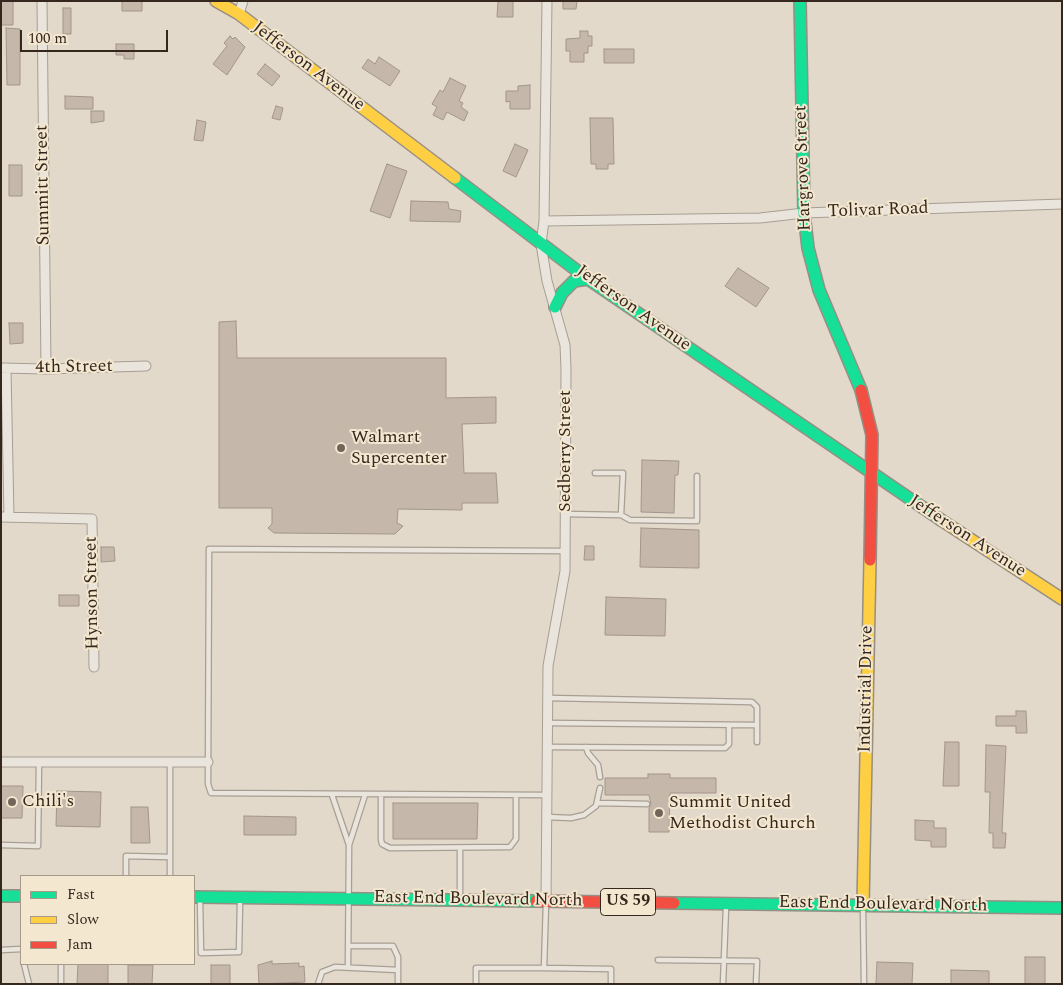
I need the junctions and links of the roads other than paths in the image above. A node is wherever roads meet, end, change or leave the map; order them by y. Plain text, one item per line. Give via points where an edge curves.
1 (42, 1) edge
2 (216, 1) edge
3 (243, 1) edge
4 (547, 1) edge
5 (800, 1) edge
6 (239, 14) junction
7 (1062, 204) edge
8 (804, 213) junction
9 (544, 221) junction
10 (541, 244) junction
11 (588, 279) junction
12 (555, 307) junction
13 (146, 366) dead end
14 (4, 368) edge
15 (46, 369) junction
16 (595, 473) dead end
17 (871, 474) junction
18 (698, 476) dead end
19 (565, 514) junction
20 (621, 515) junction
21 (5, 517) edge
22 (565, 551) junction
23 (1062, 600) edge
24 (94, 667) dead end
25 (548, 698) junction
26 (547, 723) junction
27 (730, 725) junction
28 (757, 726) junction
29 (756, 742) dead end
30 (547, 747) junction
31 (586, 747) junction
32 (1, 762) edge
33 (39, 762) junction
34 (170, 762) junction
35 (208, 762) junction
36 (600, 777) dead end
37 (600, 788) dead end
38 (332, 795) junction
39 (365, 795) junction
40 (381, 795) junction
41 (516, 795) junction
42 (546, 795) junction
43 (598, 803) junction
44 (647, 804) dead end
45 (546, 817) junction
46 (1, 845) edge
47 (349, 846) junction
48 (460, 848) junction
49 (170, 857) junction
50 (126, 875) edge
51 (170, 875) edge
52 (1, 896) edge
53 (20, 896) edge
54 (197, 897) edge
55 (240, 897) junction
56 (348, 898) junction
57 (460, 900) junction
58 (546, 902) junction
59 (726, 904) junction
60 (863, 905) junction
61 (1062, 908) edge
62 (348, 946) junction
63 (1, 950) edge
64 (20, 951) edge
65 (658, 960) dead end
66 (724, 961) junction
67 (24, 965) edge
68 (61, 965) edge
69 (348, 967) junction
70 (544, 968) junction
71 (398, 970) junction
72 (29, 984) edge
73 (61, 984) edge
74 (318, 984) edge
75 (398, 984) edge
76 (476, 984) edge
77 (611, 984) edge
78 (723, 984) edge
79 (756, 984) edge
80 (864, 984) edge

1 - 15 street, Summitt Street
2 - 6 main road, Jefferson Avenue
3 - 6 street
4 - 9 street, Sedberry Street
5 - 8 main road, Hargrove Street
6 - 10 main road, Jefferson Avenue
7 - 8 street, Tolivar Road
8 - 9 street, Tolivar Road via 760,218
8 - 17 main road, Hargrove Street via 808,248 819,290 865,399 872,435
9 - 10 street, Sedberry Street
10 - 11 main road, Jefferson Avenue
10 - 12 street, Sedberry Street
11 - 12 main road via 574,281 562,293
11 - 17 main road, Jefferson Avenue
12 - 19 street, Sedberry Street via 566,356
13 - 15 street, 4th Street
14 - 15 street, 4th Street
14 - 21 street
16 - 20 lane via 623,473
17 - 23 main road, Jefferson Avenue
17 - 60 main road, Industrial Drive
18 - 20 lane via 697,521 630,520
19 - 20 lane
19 - 22 street, Sedberry Street
21 - 24 street, Hynson Street via 92,519
22 - 25 street, Sedberry Street via 564,581 550,651
22 - 35 lane via 209,550
25 - 26 street, Sedberry Street
25 - 28 lane via 752,702 757,707
26 - 27 lane
26 - 30 street, Sedberry Street
27 - 28 lane
27 - 31 lane via 729,744 725,748
28 - 29 lane
30 - 31 lane
30 - 42 street, Sedberry Street
31 - 36 lane via 598,764
32 - 33 street
33 - 34 street
33 - 46 lane via 38,846
34 - 35 street
34 - 49 lane
35 - 38 lane via 208,784 212,793
37 - 43 lane
38 - 39 lane
38 - 47 lane
39 - 40 lane
39 - 47 lane
40 - 41 lane
40 - 48 lane via 381,840 386,847
41 - 42 lane
41 - 48 lane via 516,839 510,847
42 - 45 street, Sedberry Street
43 - 44 lane
43 - 45 lane via 591,811 578,817
45 - 58 street, Sedberry Street
47 - 56 lane
48 - 57 lane
49 - 50 lane via 126,856
49 - 51 lane
52 - 53 main road
54 - 55 main road, East End Boulevard North / US 59
54 - 55 lane via 201,953 239,952
55 - 56 main road, East End Boulevard North / US 59
56 - 57 main road, East End Boulevard North / US 59
56 - 62 lane
57 - 58 main road, East End Boulevard North / US 59
58 - 59 main road, East End Boulevard North / US 59
58 - 70 lane
59 - 60 main road, East End Boulevard North / US 59
59 - 66 lane
60 - 61 main road, East End Boulevard North / US 59
60 - 80 lane
62 - 69 lane
62 - 71 lane via 393,946 398,957
63 - 64 lane
65 - 66 lane
66 - 78 lane
66 - 79 lane via 756,961
67 - 72 lane
68 - 73 lane
69 - 71 lane
69 - 74 lane via 326,969 319,975
70 - 76 lane via 476,968
70 - 77 lane via 611,968
71 - 75 lane

